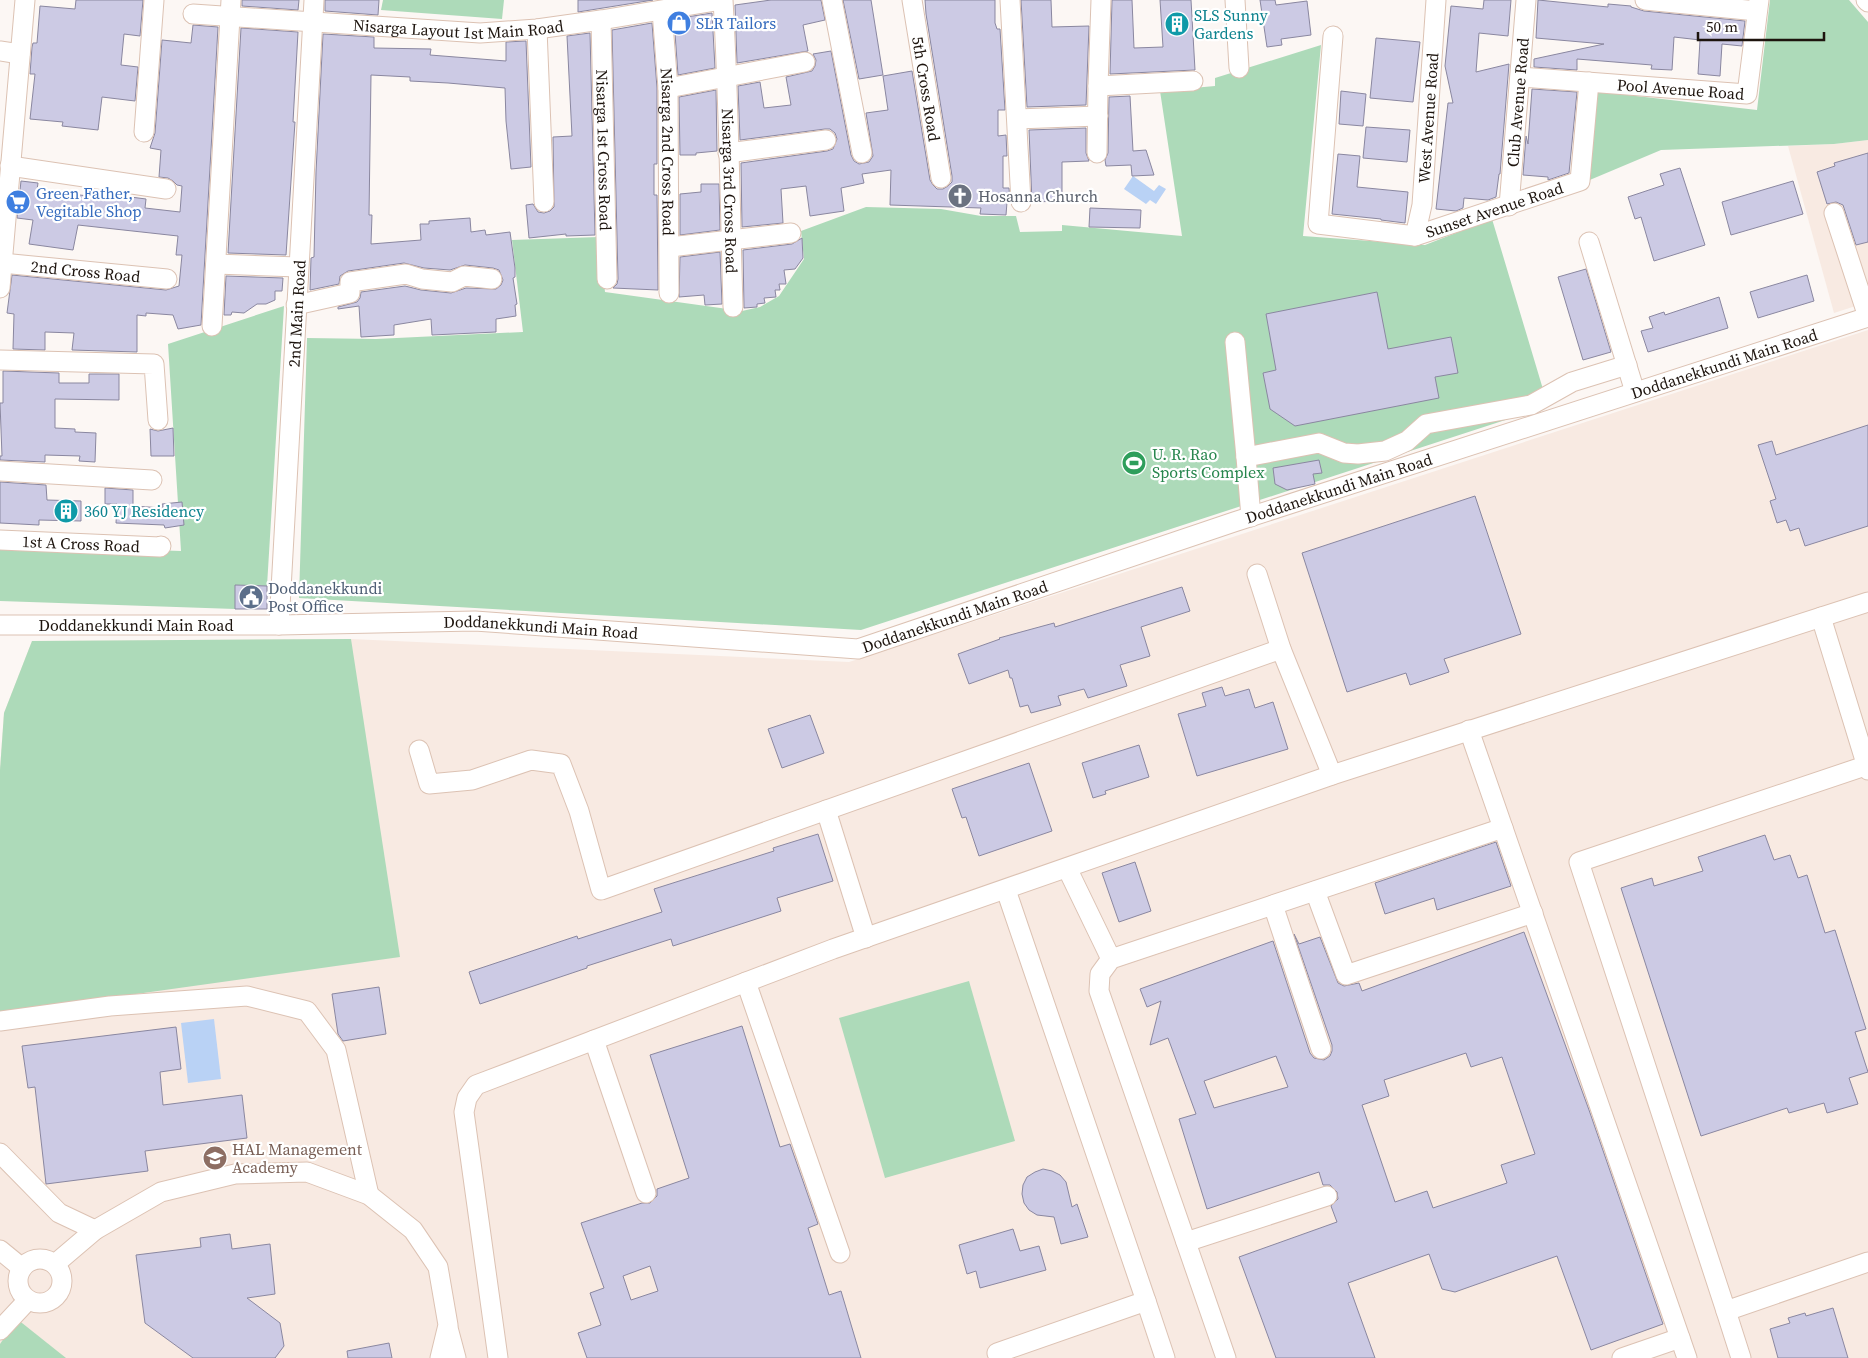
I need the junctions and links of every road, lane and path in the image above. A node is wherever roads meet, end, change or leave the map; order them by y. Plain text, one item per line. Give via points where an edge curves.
1 (25, 0) edge
2 (154, 0) edge
3 (314, 0) edge
4 (722, 0) edge
5 (832, 0) edge
6 (912, 0) edge
7 (1010, 0) edge
8 (1101, 0) edge
9 (1235, 0) edge
10 (1436, 0) edge
11 (1526, 0) edge
12 (1645, 0) edge
13 (1758, 5) edge
14 (230, 8) edge
15 (662, 11) junction
16 (193, 14) dead end
17 (601, 20) junction
18 (313, 22) junction
19 (537, 28) junction
20 (1332, 36) dead end
21 (0, 51) edge
22 (20, 54) junction
23 (805, 62) dead end
24 (1239, 68) dead end
25 (728, 76) junction
26 (1521, 77) junction
27 (1193, 81) dead end
28 (1589, 82) junction
29 (1098, 86) junction
30 (668, 88) junction
31 (1098, 116) junction
32 (1017, 119) junction
33 (144, 132) dead end
34 (826, 140) dead end
35 (728, 153) junction
36 (862, 153) dead end
37 (1098, 153) dead end
38 (10, 166) junction
39 (941, 178) dead end
40 (166, 189) dead end
41 (544, 202) dead end
42 (1021, 202) dead end
43 (1509, 206) junction
44 (1834, 213) dead end
45 (2, 230) edge
46 (791, 233) dead end
47 (1415, 236) junction
48 (731, 240) junction
49 (1589, 242) dead end
50 (670, 246) junction
51 (2, 263) junction
52 (216, 264) junction
53 (298, 267) junction
54 (167, 279) dead end
55 (492, 279) dead end
56 (607, 279) dead end
57 (0, 288) edge
58 (669, 293) dead end
59 (296, 305) junction
60 (733, 307) dead end
61 (1868, 317) edge
62 (212, 326) dead end
63 (1235, 342) dead end
64 (0, 360) edge
65 (1627, 365) junction
66 (1635, 392) junction
67 (158, 420) dead end
68 (1246, 458) junction
69 (0, 471) edge
70 (152, 480) dead end
71 (1251, 517) junction
72 (0, 540) edge
73 (161, 546) dead end
74 (1257, 574) dead end
75 (1868, 602) edge
76 (1820, 617) junction
77 (279, 625) junction
78 (0, 626) edge
79 (1281, 649) junction
80 (1469, 730) junction
81 (419, 750) dead end
82 (1868, 767) edge
83 (1332, 775) junction
84 (826, 810) junction
85 (1503, 828) junction
86 (1066, 868) junction
87 (1006, 890) junction
88 (1314, 891) junction
89 (1274, 905) junction
90 (1533, 913) junction
91 (866, 938) junction
92 (1111, 959) junction
93 (746, 982) junction
94 (0, 1021) edge
95 (594, 1040) junction
96 (1321, 1049) dead end
97 (0, 1153) edge
98 (646, 1193) dead end
99 (369, 1194) junction
100 (1327, 1196) dead end
101 (95, 1230) junction
102 (1186, 1242) junction
103 (840, 1254) dead end
104 (2, 1257) edge
105 (1868, 1262) edge
106 (54, 1264) junction
107 (22, 1268) junction
108 (28, 1300) junction
109 (1146, 1301) junction
110 (1726, 1311) junction
111 (448, 1325) junction
112 (0, 1330) edge
113 (1680, 1338) junction
114 (997, 1353) dead end
115 (440, 1358) edge
116 (456, 1358) edge
117 (498, 1358) edge
118 (1165, 1358) edge
119 (1226, 1358) edge
120 (1622, 1358) edge
121 (1687, 1358) edge
122 (1741, 1358) edge

1 - 22 street
2 - 33 street
3 - 18 street, 2nd Main Road
4 - 15 street, Nisarga Layout 1st Main Road
4 - 25 street, Nisarga 3rd Cross Road
5 - 36 street
6 - 39 street, 5th Cross Road
7 - 32 street
8 - 29 street
9 - 24 street
10 - 47 street, West Avenue Road via 1422,205
11 - 26 street, Club Avenue Road
12 - 13 street
13 - 28 street, Pool Avenue Road via 1747,94
14 - 16 street, Nisarga Layout 1st Main Road
14 - 18 street, Nisarga Layout 1st Main Road
14 - 52 street
15 - 17 street, Nisarga Layout 1st Main Road
15 - 30 street, Nisarga 2nd Cross Road
17 - 19 street, Nisarga Layout 1st Main Road
17 - 56 street, Nisarga 1st Cross Road
18 - 19 street, Nisarga Layout 1st Main Road via 480,33
18 - 53 street, 2nd Main Road
19 - 41 street
20 - 47 street, Sunset Avenue Road via 1318,224
21 - 22 street
22 - 38 street
23 - 25 street
25 - 30 street
25 - 35 street, Nisarga 3rd Cross Road
26 - 28 street, Pool Avenue Road
26 - 43 street, Club Avenue Road
27 - 29 street
28 - 43 street, Sunset Avenue Road via 1580,181
29 - 31 street
30 - 50 street, Nisarga 2nd Cross Road
31 - 32 street
31 - 37 street
32 - 42 street
34 - 35 street
35 - 48 street, Nisarga 3rd Cross Road
38 - 40 street
38 - 45 street
43 - 47 street, Sunset Avenue Road
44 - 61 street
45 - 51 street
46 - 48 street
48 - 50 street
48 - 60 street, Nisarga 3rd Cross Road
49 - 65 street
50 - 58 street, Nisarga 2nd Cross Road
51 - 54 street, 2nd Cross Road
51 - 57 street
52 - 53 street
52 - 62 street
53 - 59 street, 2nd Main Road
55 - 59 street via 464,276 452,282 406,274 350,282 350,293
59 - 77 street, 2nd Main Road
61 - 66 street, Doddanekkundi Main Road
63 - 68 street
64 - 67 street via 154,364
65 - 66 street
65 - 68 street via 1572,382 1531,405 1426,424 1407,441 1385,451 1351,454 1318,443
66 - 71 street, Doddanekkundi Main Road
68 - 71 street
69 - 70 street
71 - 77 street, Doddanekkundi Main Road via 858,648 475,621
72 - 73 street, 1st A Cross Road
74 - 79 street
75 - 76 street
76 - 80 street
76 - 82 street
77 - 78 street, Doddanekkundi Main Road
79 - 83 street
79 - 84 street
80 - 83 street
80 - 85 street
81 - 84 street via 429,784 472,780 531,760 561,764 579,811 601,890
82 - 110 street via 1579,862
83 - 86 street
84 - 91 street
85 - 88 street
85 - 90 street
86 - 87 street
86 - 92 street
87 - 91 street
87 - 109 street
88 - 89 street
88 - 90 street via 1346,975
89 - 92 street
89 - 96 street
90 - 113 street
91 - 93 street
92 - 102 street via 1100,974 1099,991
93 - 95 street
93 - 103 street
94 - 99 street via 110,1006 247,996 307,1011 336,1050
95 - 98 street
95 - 117 street via 476,1085 467,1098 464,1112
97 - 101 street via 59,1213
99 - 101 street via 307,1172 235,1174 161,1192
99 - 111 street via 413,1230 438,1267
100 - 102 street
101 - 106 street
102 - 119 street
104 - 107 street
105 - 110 street
106 - 107 street via 48,1260 34,1260
106 - 108 street via 62,1277 55,1297 42,1303
107 - 108 street via 18,1282 22,1295
108 - 112 street
109 - 114 street
109 - 118 street
110 - 122 street
111 - 115 street
111 - 116 street
113 - 120 street
113 - 121 street

